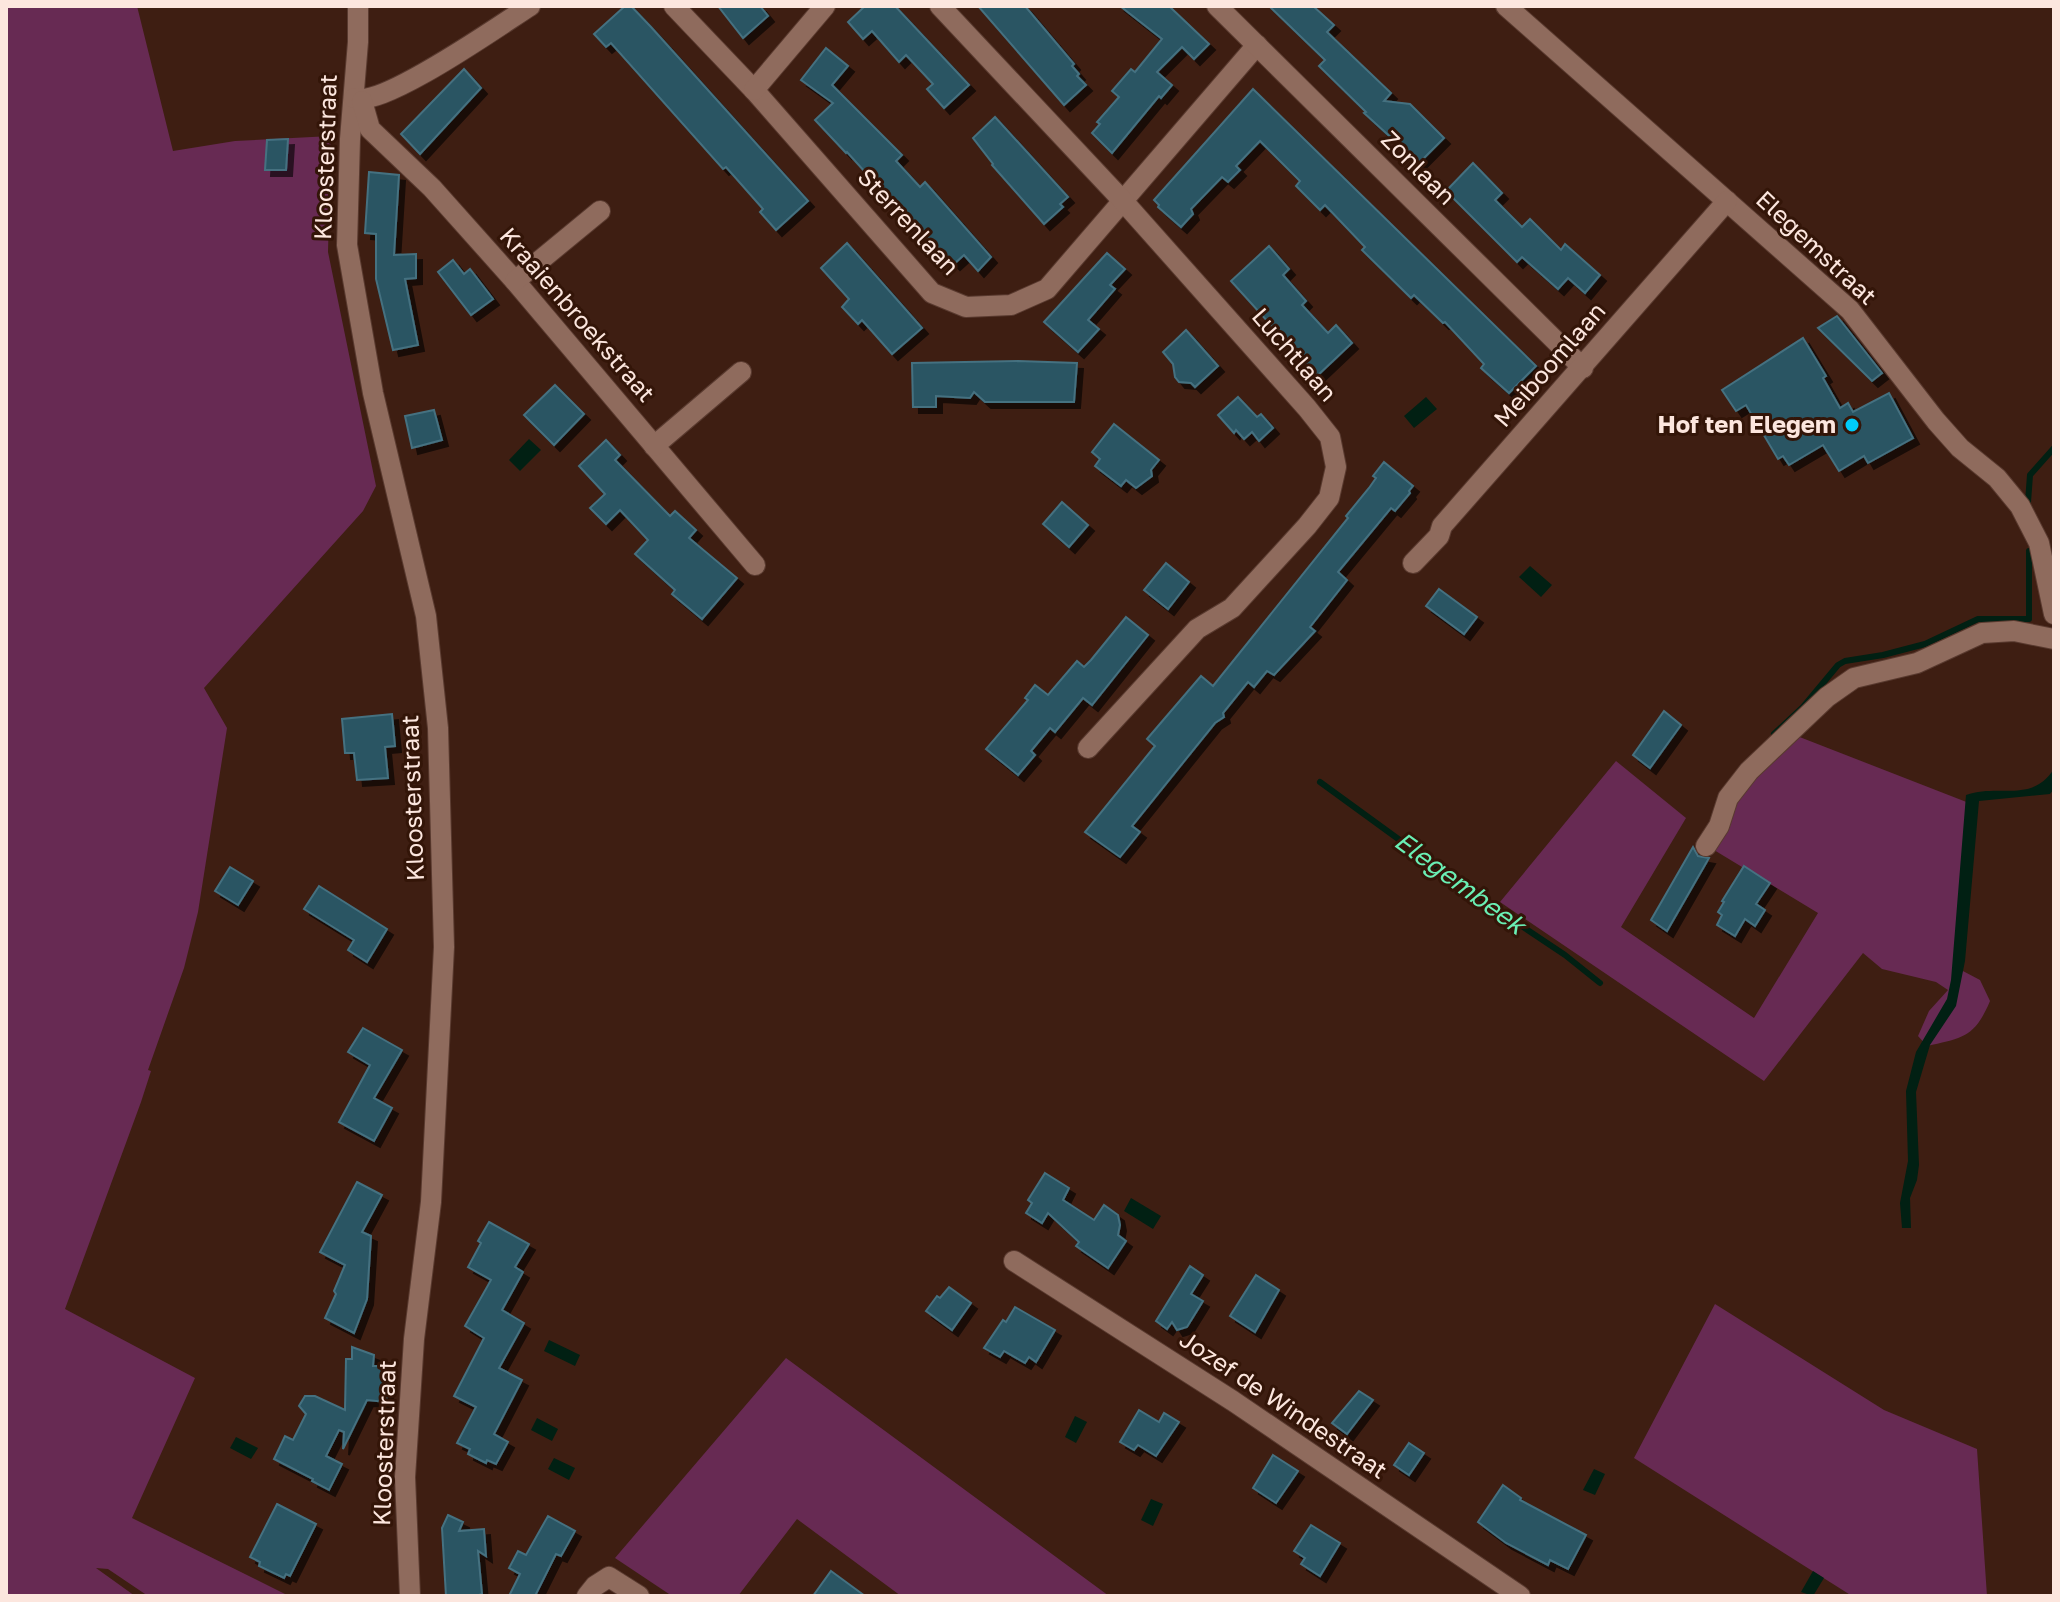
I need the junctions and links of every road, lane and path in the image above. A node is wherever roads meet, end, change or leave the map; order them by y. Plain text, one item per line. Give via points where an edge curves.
1 (358, 6) edge
2 (530, 6) edge
3 (674, 6) edge
4 (825, 6) edge
5 (940, 6) edge
6 (1217, 6) edge
7 (1506, 6) edge
8 (1257, 45) junction
9 (754, 90) junction
10 (358, 99) junction
11 (1123, 201) junction
12 (1727, 201) junction
13 (600, 211) dead end
14 (515, 281) junction
15 (1583, 368) junction
16 (741, 372) dead end
17 (654, 446) junction
18 (1413, 563) dead end
19 (755, 565) dead end
20 (2054, 614) edge
21 (2054, 639) edge
22 (1088, 748) dead end
23 (1706, 846) dead end
24 (1014, 1261) dead end
25 (410, 1596) edge
26 (587, 1596) edge
27 (639, 1596) edge
28 (1520, 1596) edge

1 - 10 street, Kloosterstraat
2 - 10 street via 397,89
3 - 9 street, Sterrenlaan
4 - 9 street
5 - 11 street, Luchtlaan
6 - 8 street, Zonlaan
7 - 12 street, Elegemstraat
8 - 11 street, Sterrenlaan
8 - 15 street, Zonlaan
9 - 11 street, Sterrenlaan via 932,293 966,307 1011,305 1047,289
10 - 14 street, Kraaienbroekstraat via 370,129 432,188
10 - 25 street, Kloosterstraat via 350,139 347,245 373,393 426,616 438,728 444,947 431,1202 414,1339 405,1477
11 - 22 street, Luchtlaan via 1307,408 1330,437 1336,467 1329,498 1307,526 1232,608 1197,629
12 - 15 street, Meiboomlaan
12 - 20 street, Elegemstraat via 1850,310 1936,421 2020,506 2039,543
13 - 14 street
14 - 17 street, Kraaienbroekstraat
15 - 18 street, Meiboomlaan
16 - 17 street
17 - 19 street, Kraaienbroekstraat
21 - 23 street via 2014,631 1982,633 1917,663 1854,678 1749,771 1728,798
24 - 28 street, Jozef de Windestraat via 1233,1401
26 - 27 street via 609,1577

